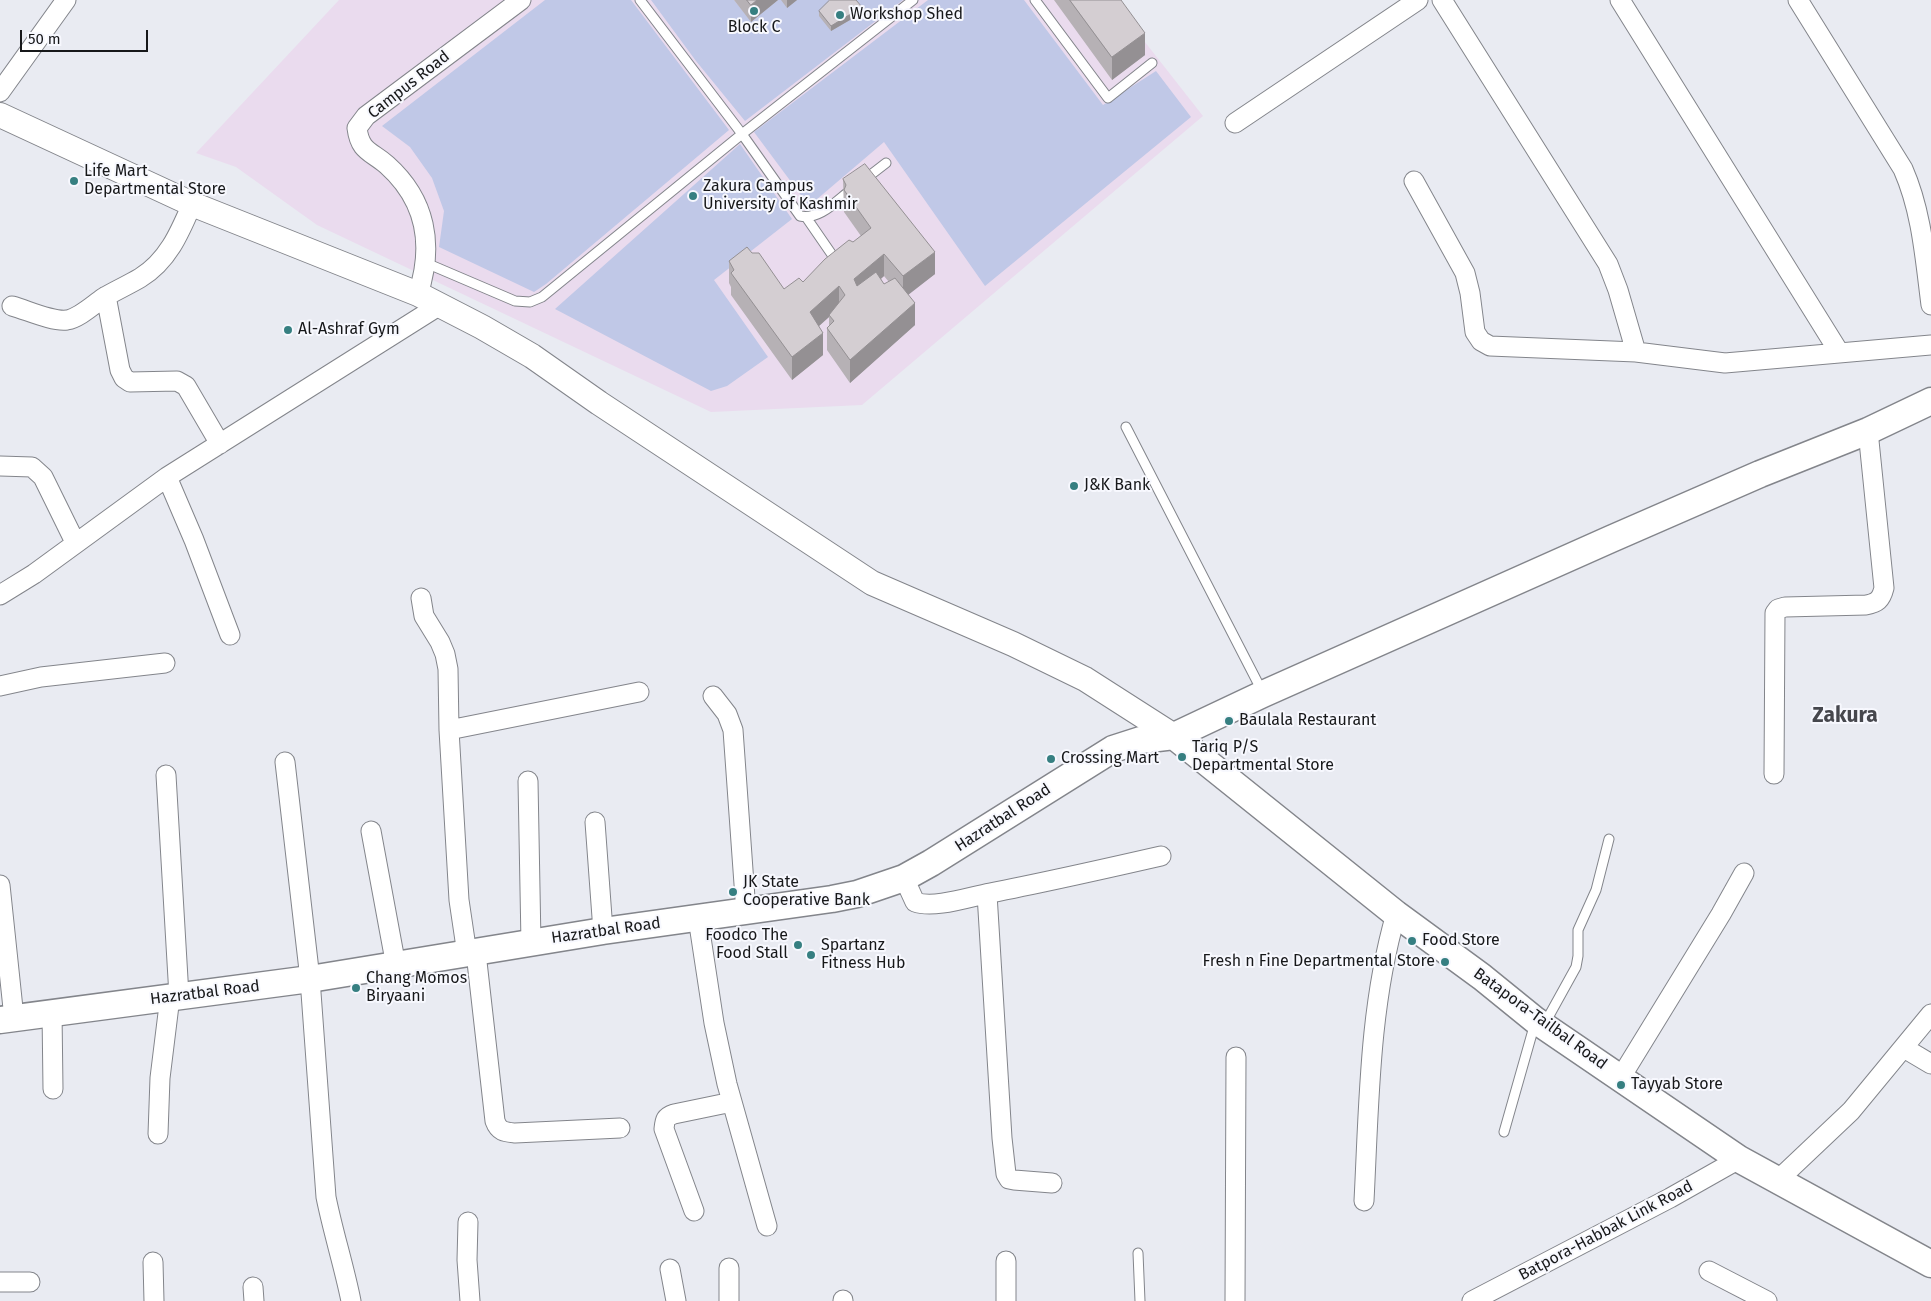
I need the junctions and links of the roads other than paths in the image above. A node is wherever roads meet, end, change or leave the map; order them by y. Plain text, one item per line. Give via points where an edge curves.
1 (66, 0) edge
2 (521, 0) edge
3 (640, 0) edge
4 (913, 0) edge
5 (1035, 0) edge
6 (1418, 0) edge
7 (1442, 0) edge
8 (1620, 0) edge
9 (1798, 0) edge
10 (1152, 63) dead end
11 (0, 92) edge
12 (0, 115) edge
13 (1235, 122) dead end
14 (742, 134) junction
15 (886, 163) dead end
16 (1414, 181) dead end
17 (192, 204) junction
18 (806, 217) junction
19 (837, 262) edge
20 (426, 263) junction
21 (418, 294) junction
22 (106, 296) junction
23 (1931, 305) edge
24 (12, 306) dead end
25 (440, 306) junction
26 (1931, 345) edge
27 (1636, 352) junction
28 (1839, 352) junction
29 (1926, 406) edge
30 (1126, 427) dead end
31 (1868, 431) junction
32 (220, 444) junction
33 (0, 466) edge
34 (166, 477) junction
35 (75, 542) junction
36 (0, 595) edge
37 (421, 598) dead end
38 (230, 635) dead end
39 (165, 663) dead end
40 (0, 686) edge
41 (639, 692) dead end
42 (1263, 694) junction
43 (713, 696) dead end
44 (449, 730) junction
45 (1174, 736) junction
46 (285, 762) dead end
47 (166, 774) dead end
48 (1774, 774) dead end
49 (528, 781) dead end
50 (595, 822) dead end
51 (371, 831) dead end
52 (1609, 839) dead end
53 (1161, 856) dead end
54 (1744, 873) dead end
55 (904, 878) junction
56 (0, 885) edge
57 (987, 894) junction
58 (746, 912) junction
59 (1396, 914) junction
60 (698, 918) junction
61 (603, 931) junction
62 (531, 943) junction
63 (472, 954) junction
64 (396, 966) junction
65 (310, 979) junction
66 (174, 996) junction
67 (52, 1012) junction
68 (1931, 1014) edge
69 (7, 1019) edge
70 (1539, 1023) junction
71 (1904, 1048) junction
72 (1236, 1057) dead end
73 (1931, 1064) edge
74 (1621, 1077) junction
75 (53, 1089) dead end
76 (732, 1102) junction
77 (620, 1128) dead end
78 (1504, 1132) dead end
79 (158, 1134) dead end
80 (1740, 1159) junction
81 (1777, 1181) junction
82 (1052, 1183) dead end
83 (1364, 1201) dead end
84 (694, 1211) dead end
85 (468, 1222) dead end
86 (767, 1226) dead end
87 (1138, 1253) dead end
88 (1006, 1260) dead end
89 (153, 1262) dead end
90 (1931, 1264) edge
91 (729, 1268) dead end
92 (670, 1269) dead end
93 (1709, 1271) dead end
94 (0, 1282) edge
95 (30, 1282) dead end
96 (154, 1301) edge
97 (351, 1301) edge
98 (470, 1301) edge
99 (676, 1301) edge
100 (729, 1301) edge
101 (1006, 1301) edge
102 (1140, 1301) edge
103 (1235, 1301) edge
104 (1472, 1301) edge
105 (1767, 1301) edge

1 - 11 street
2 - 20 street, Campus Road via 366,116 356,128 358,141 395,172 414,199 425,230
3 - 14 lane
4 - 14 lane
5 - 10 lane via 1108,98
6 - 13 street
7 - 27 street via 1608,264
8 - 28 street
9 - 23 street via 1903,169 1920,224
12 - 17 street
14 - 18 lane via 792,206 800,216
14 - 20 lane via 542,297 530,302 514,301
15 - 18 lane via 818,215
16 - 27 street via 1464,273 1475,332 1481,341 1490,346
17 - 21 street
17 - 22 street via 174,244 157,265 141,278
18 - 19 lane
20 - 21 street, Campus Road
21 - 25 street
22 - 24 street via 69,320
22 - 32 street via 124,378 130,382 177,381 186,386
25 - 32 street
25 - 45 street via 532,356 872,583 1085,679
26 - 28 street
27 - 28 street via 1725,363
29 - 31 main road, Hazratbal Road
30 - 42 lane
31 - 42 main road, Hazratbal Road via 1760,474
31 - 48 street via 1884,588 1882,597 1876,603 1866,605 1785,607 1774,613
32 - 34 street
33 - 35 street via 32,467 43,477
34 - 35 street
34 - 38 street
35 - 36 street
37 - 44 street via 424,616 445,654
39 - 40 street via 41,677
41 - 44 street
42 - 45 main road, Hazratbal Road
43 - 58 street via 727,714 733,730
44 - 63 street via 459,900
45 - 55 main road, Hazratbal Road via 1140,740 1113,749
45 - 59 main road, Batapora-Tailbal Road
46 - 65 street
47 - 66 street
49 - 62 street
50 - 61 street
51 - 64 street
52 - 70 lane via 1596,890 1578,930 1576,967
53 - 57 street
54 - 74 street
55 - 57 street via 915,902 923,905
55 - 58 main road, Hazratbal Road via 857,894
56 - 69 street
57 - 82 street via 1006,1174 1014,1180
58 - 60 main road, Hazratbal Road
59 - 70 main road, Batapora-Tailbal Road
59 - 83 street via 1383,964 1374,1021
60 - 61 main road, Hazratbal Road
60 - 76 street via 714,1023
61 - 62 main road, Hazratbal Road
62 - 63 main road, Hazratbal Road
63 - 64 main road, Hazratbal Road
63 - 77 street via 498,1129 515,1133
64 - 65 main road, Hazratbal Road
65 - 66 main road, Hazratbal Road
65 - 97 street via 326,1197
66 - 67 main road, Hazratbal Road
66 - 79 street via 160,1078
67 - 69 main road, Hazratbal Road
67 - 75 street
68 - 71 street
70 - 74 main road, Batapora-Tailbal Road
70 - 78 lane
71 - 73 street
71 - 81 street via 1845,1118
72 - 103 street
74 - 80 main road, Batapora-Tailbal Road
76 - 84 street via 674,1114 665,1120 664,1128
76 - 86 street
80 - 81 main road, Batapora-Tailbal Road
80 - 104 street, Batpora-Habbak Link Road
81 - 90 main road, Batapora-Tailbal Road
85 - 98 street
87 - 102 lane
88 - 101 street
89 - 96 street
91 - 100 street
92 - 99 street
93 - 105 street
94 - 95 street

